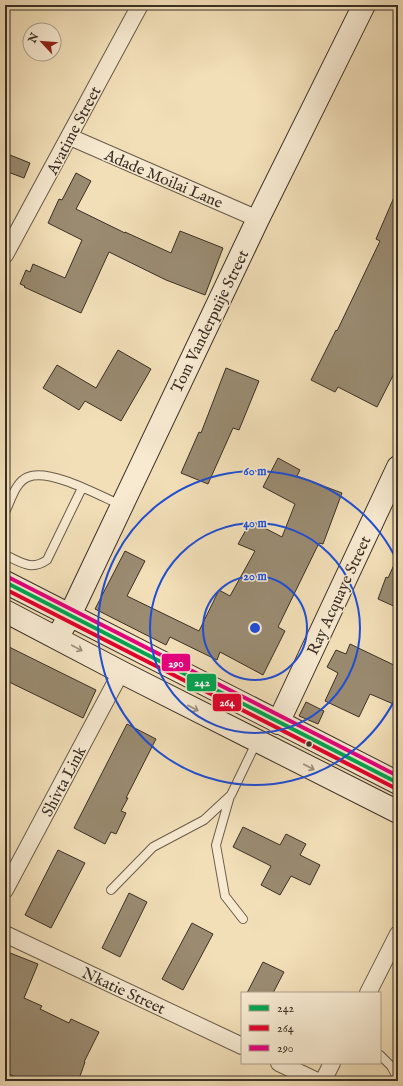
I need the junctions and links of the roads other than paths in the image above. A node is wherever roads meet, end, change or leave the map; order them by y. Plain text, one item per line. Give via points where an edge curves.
1 (140, 5) edge
2 (364, 5) edge
3 (70, 137) junction
4 (258, 219) junction
5 (5, 255) edge
6 (398, 467) edge
7 (82, 488) junction
8 (121, 505) junction
9 (5, 512) edge
10 (5, 555) edge
11 (5, 582) edge
12 (5, 612) edge
13 (70, 615) junction
14 (57, 638) junction
15 (121, 672) junction
16 (278, 723) junction
17 (257, 741) junction
18 (398, 783) edge
19 (231, 795) junction
20 (398, 812) edge
21 (5, 890) edge
22 (111, 890) dead end
23 (243, 919) dead end
24 (5, 934) edge
25 (398, 934) edge
26 (369, 992) edge
27 (241, 1046) edge
28 (381, 1056) edge
29 (281, 1064) edge
30 (332, 1064) edge
31 (398, 1079) edge
32 (317, 1081) edge
33 (323, 1081) edge

1 - 3 street, Avatime Street
2 - 4 street, Tom Vanderpuije Street
3 - 4 street, Adade Moilai Lane
3 - 5 street, Avatime Street
4 - 8 street, Tom Vanderpuije Street
6 - 16 street, Ray Acquaye Street
7 - 8 lane
7 - 9 lane via 58,477 40,474 27,477 16,487
7 - 10 lane via 47,560 34,566
8 - 13 street, Tom Vanderpuije Street
11 - 13 street
12 - 14 street
13 - 14 street, Tom Vanderpuije Street
13 - 16 street
14 -> 15 street
15 -> 17 street
15 - 21 street, Shivta Link
16 - 18 street
17 - 19 lane
17 -> 20 street
19 - 22 lane via 204,820 153,847
19 - 23 lane via 216,845 225,896
24 - 27 street, Nkatie Street
25 - 26 street
28 - 31 lane via 391,1066
29 - 32 street
30 - 33 street

